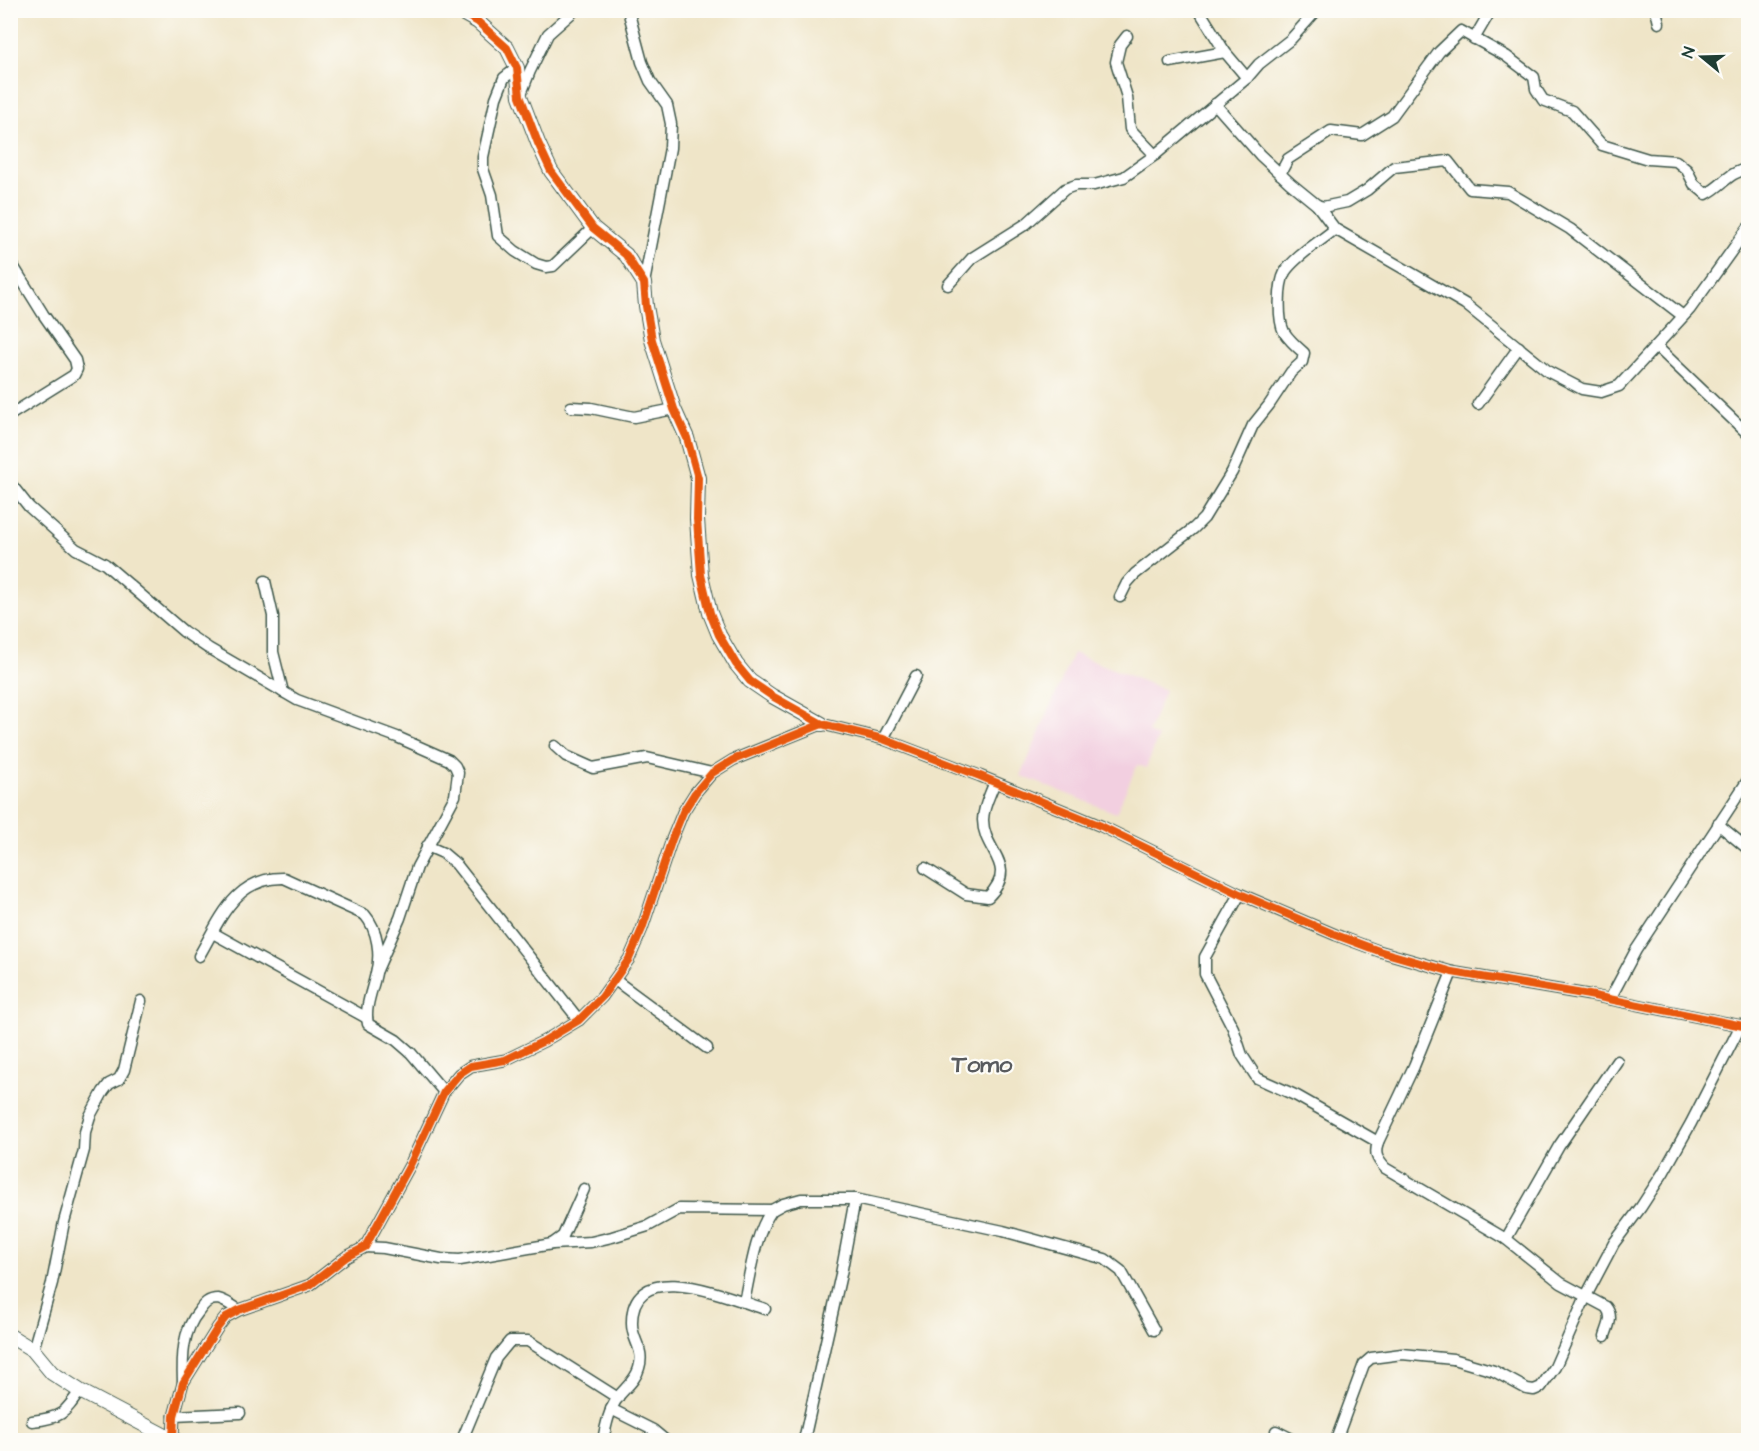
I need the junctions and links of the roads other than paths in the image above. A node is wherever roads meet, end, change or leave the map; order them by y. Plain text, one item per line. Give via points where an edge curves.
1 (457, 10) edge
2 (574, 10) edge
3 (628, 10) edge
4 (1199, 10) edge
5 (1210, 10) edge
6 (1317, 10) edge
7 (1491, 10) edge
8 (1656, 10) edge
9 (1659, 23) dead end
10 (1208, 27) junction
11 (1127, 36) dead end
12 (1474, 39) junction
13 (1225, 52) junction
14 (1170, 62) dead end
15 (517, 68) junction
16 (1247, 78) junction
17 (520, 96) junction
18 (1215, 104) junction
19 (1155, 155) junction
20 (1749, 169) edge
21 (1280, 174) junction
22 (1317, 206) junction
23 (592, 228) junction
24 (1749, 228) edge
25 (1335, 229) junction
26 (10, 261) edge
27 (644, 283) junction
28 (948, 285) dead end
29 (1683, 316) junction
30 (1656, 346) junction
31 (1519, 348) junction
32 (1478, 404) dead end
33 (571, 407) dead end
34 (674, 409) junction
35 (10, 415) edge
36 (1749, 434) edge
37 (10, 483) edge
38 (265, 581) dead end
39 (1119, 597) dead end
40 (916, 676) dead end
41 (283, 692) junction
42 (822, 724) junction
43 (883, 739) junction
44 (555, 746) dead end
45 (712, 773) junction
46 (1749, 780) edge
47 (994, 784) junction
48 (1718, 824) junction
49 (427, 846) junction
50 (1749, 849) edge
51 (925, 868) dead end
52 (1240, 894) junction
53 (213, 933) junction
54 (199, 956) dead end
55 (377, 970) junction
56 (1452, 972) junction
57 (615, 980) junction
58 (1610, 999) junction
59 (141, 1001) dead end
60 (366, 1018) junction
61 (579, 1020) junction
62 (1745, 1026) edge
63 (707, 1048) dead end
64 (1617, 1060) dead end
65 (444, 1092) junction
66 (1378, 1142) junction
67 (584, 1189) dead end
68 (855, 1199) junction
69 (772, 1210) junction
70 (1506, 1239) junction
71 (552, 1244) junction
72 (365, 1247) junction
73 (1586, 1296) junction
74 (744, 1302) junction
75 (765, 1309) dead end
76 (238, 1310) junction
77 (1154, 1330) dead end
78 (10, 1336) edge
79 (1605, 1336) dead end
80 (33, 1350) junction
81 (183, 1383) junction
82 (80, 1391) junction
83 (618, 1398) junction
84 (611, 1409) junction
85 (240, 1413) dead end
86 (174, 1416) junction
87 (32, 1421) dead end
88 (1276, 1431) dead end
89 (173, 1440) edge
90 (462, 1440) edge
91 (603, 1440) edge
92 (665, 1440) edge
93 (804, 1440) edge
94 (1294, 1440) edge
95 (1336, 1440) edge

1 - 15 street via 478,22 507,48
2 - 17 street via 548,34
3 - 27 street via 642,62 667,105 671,124 670,148
4 - 10 street
5 - 10 street
6 - 16 street
7 - 12 street
8 - 9 street
10 - 13 street
11 - 19 street via 1116,62 1127,97 1130,129
12 - 20 street via 1506,56 1533,77 1543,100 1572,111 1602,146 1647,159 1676,161 1706,194 1736,171
12 - 21 street via 1461,31 1439,52 1392,116 1362,135 1331,131 1288,159
13 - 14 street
13 - 16 street
15 - 17 street
15 - 23 street via 504,78 496,98 483,157 498,236 515,251 546,267 553,266
16 - 18 street
17 - 23 street via 551,171
18 - 19 street
18 - 21 street
19 - 28 street via 1124,177 1065,189 1026,224 972,258
21 - 22 street
22 - 25 street
22 - 29 street via 1347,202 1394,167 1448,161 1470,189 1508,192 1570,229
23 - 27 street via 626,255
24 - 29 street
25 - 31 street via 1465,304
25 - 39 street via 1285,273 1280,297 1282,323 1284,332 1304,353 1302,362 1253,425 1232,472 1204,518 1135,574
26 - 35 street via 75,360 77,369 74,375
27 - 34 street via 652,340
29 - 30 street
30 - 31 street via 1619,386 1601,392 1582,389 1549,372
30 - 36 street
31 - 32 street
33 - 34 street via 634,417
34 - 42 street via 698,478 701,575 719,635 750,681
37 - 41 street via 28,507 76,549 105,564 183,632
38 - 41 street via 273,616 273,652
40 - 43 street
41 - 49 street via 397,737 455,766 455,796
42 - 43 street
42 - 45 street via 733,760
43 - 47 street
44 - 45 street via 566,756 593,768 647,758
45 - 57 street via 683,812 642,929
46 - 48 street
47 - 51 street via 983,820 985,833 998,856 1001,877 996,888 988,897 966,894
47 - 52 street via 1101,826
48 - 50 street
48 - 58 street via 1636,950
49 - 55 street
49 - 61 street via 456,864
52 - 56 street via 1379,951
52 - 66 street via 1205,957 1204,966 1242,1055 1257,1078
53 - 54 street
53 - 55 street via 234,897 262,881 284,878 365,915 376,935
53 - 60 street
55 - 60 street
56 - 58 street
56 - 66 street
57 - 61 street
57 - 63 street
58 - 62 street
59 - 80 street via 124,1070 103,1092 85,1132
60 - 65 street via 368,1024 411,1053
61 - 65 street via 505,1060 471,1066
62 - 73 street via 1669,1163 1614,1243
64 - 70 street via 1559,1146
65 - 72 street
66 - 70 street via 1375,1150 1385,1168
67 - 71 street via 563,1236
68 - 69 street via 801,1199
68 - 77 street via 1105,1258 1121,1271
68 - 93 street
69 - 71 street via 680,1209 648,1226 612,1237
69 - 74 street via 758,1240
70 - 73 street via 1561,1282
71 - 72 street via 460,1260
72 - 76 street via 310,1285
73 - 79 street via 1610,1312
73 - 95 street via 1555,1367 1540,1387 1527,1389 1494,1371 1453,1359 1402,1354 1371,1358 1364,1364
74 - 75 street
74 - 83 street via 671,1285 646,1290 640,1295 632,1323 641,1356 639,1370
76 - 81 street via 218,1327
76 - 81 street via 219,1299 206,1302 194,1316 185,1336
78 - 80 street
80 - 82 street via 52,1374
81 - 86 street
82 - 87 street via 66,1411 52,1419
82 - 89 street
83 - 84 street
83 - 90 street via 528,1341 510,1341 496,1358
84 - 91 street
84 - 92 street
85 - 86 street
86 - 89 street
88 - 94 street

